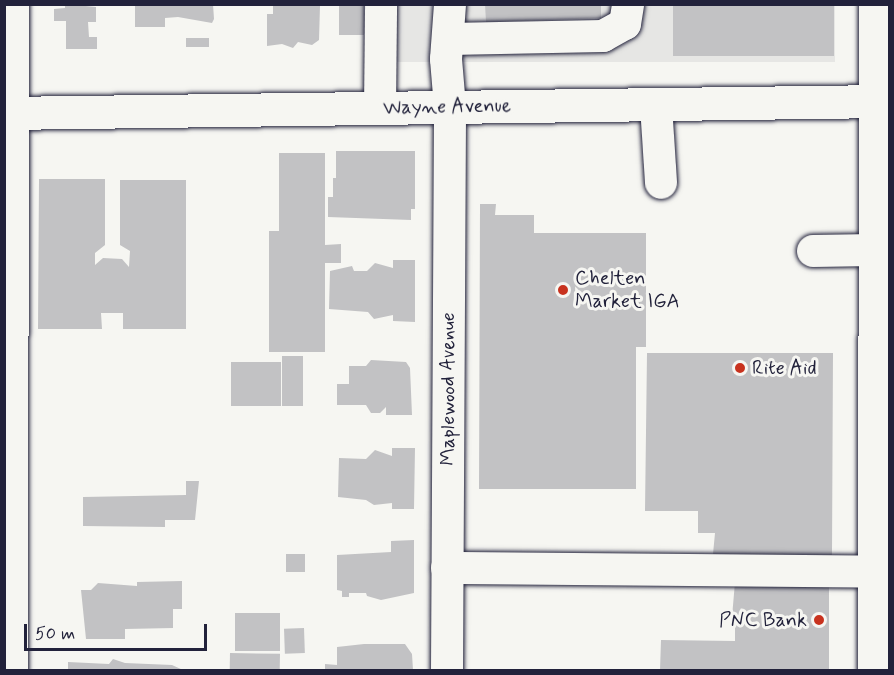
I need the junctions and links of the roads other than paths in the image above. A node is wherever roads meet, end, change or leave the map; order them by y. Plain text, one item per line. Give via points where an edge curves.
1 (13, 4) edge
2 (381, 4) edge
3 (450, 4) edge
4 (628, 4) edge
5 (875, 4) edge
6 (448, 39) junction
7 (882, 102) edge
8 (656, 105) junction
9 (450, 107) junction
10 (380, 108) junction
11 (9, 113) edge
12 (661, 183) dead end
13 (874, 250) junction
14 (813, 251) dead end
15 (881, 326) edge
16 (9, 331) edge
17 (882, 374) edge
18 (881, 431) edge
19 (882, 529) edge
20 (447, 568) junction
21 (873, 572) junction
22 (8, 588) edge
23 (12, 670) edge
24 (447, 670) edge
25 (874, 670) edge

1 - 11 street
2 - 10 street
3 - 6 street, Maplewood Avenue
4 - 6 street via 625,24 603,36
5 - 7 street
6 - 9 street, Maplewood Avenue
7 - 8 main road, Wayne Avenue
7 - 13 street
8 - 9 main road, Wayne Avenue
8 - 12 street
9 - 10 main road, Wayne Avenue
9 - 20 street, Maplewood Avenue
10 - 11 main road, Wayne Avenue
11 - 16 street
13 - 14 street
13 - 15 street
15 - 17 street
16 - 22 street
17 - 18 street
18 - 19 street
19 - 21 street
20 - 21 street
20 - 24 street, Maplewood Avenue
21 - 25 street
22 - 23 street

